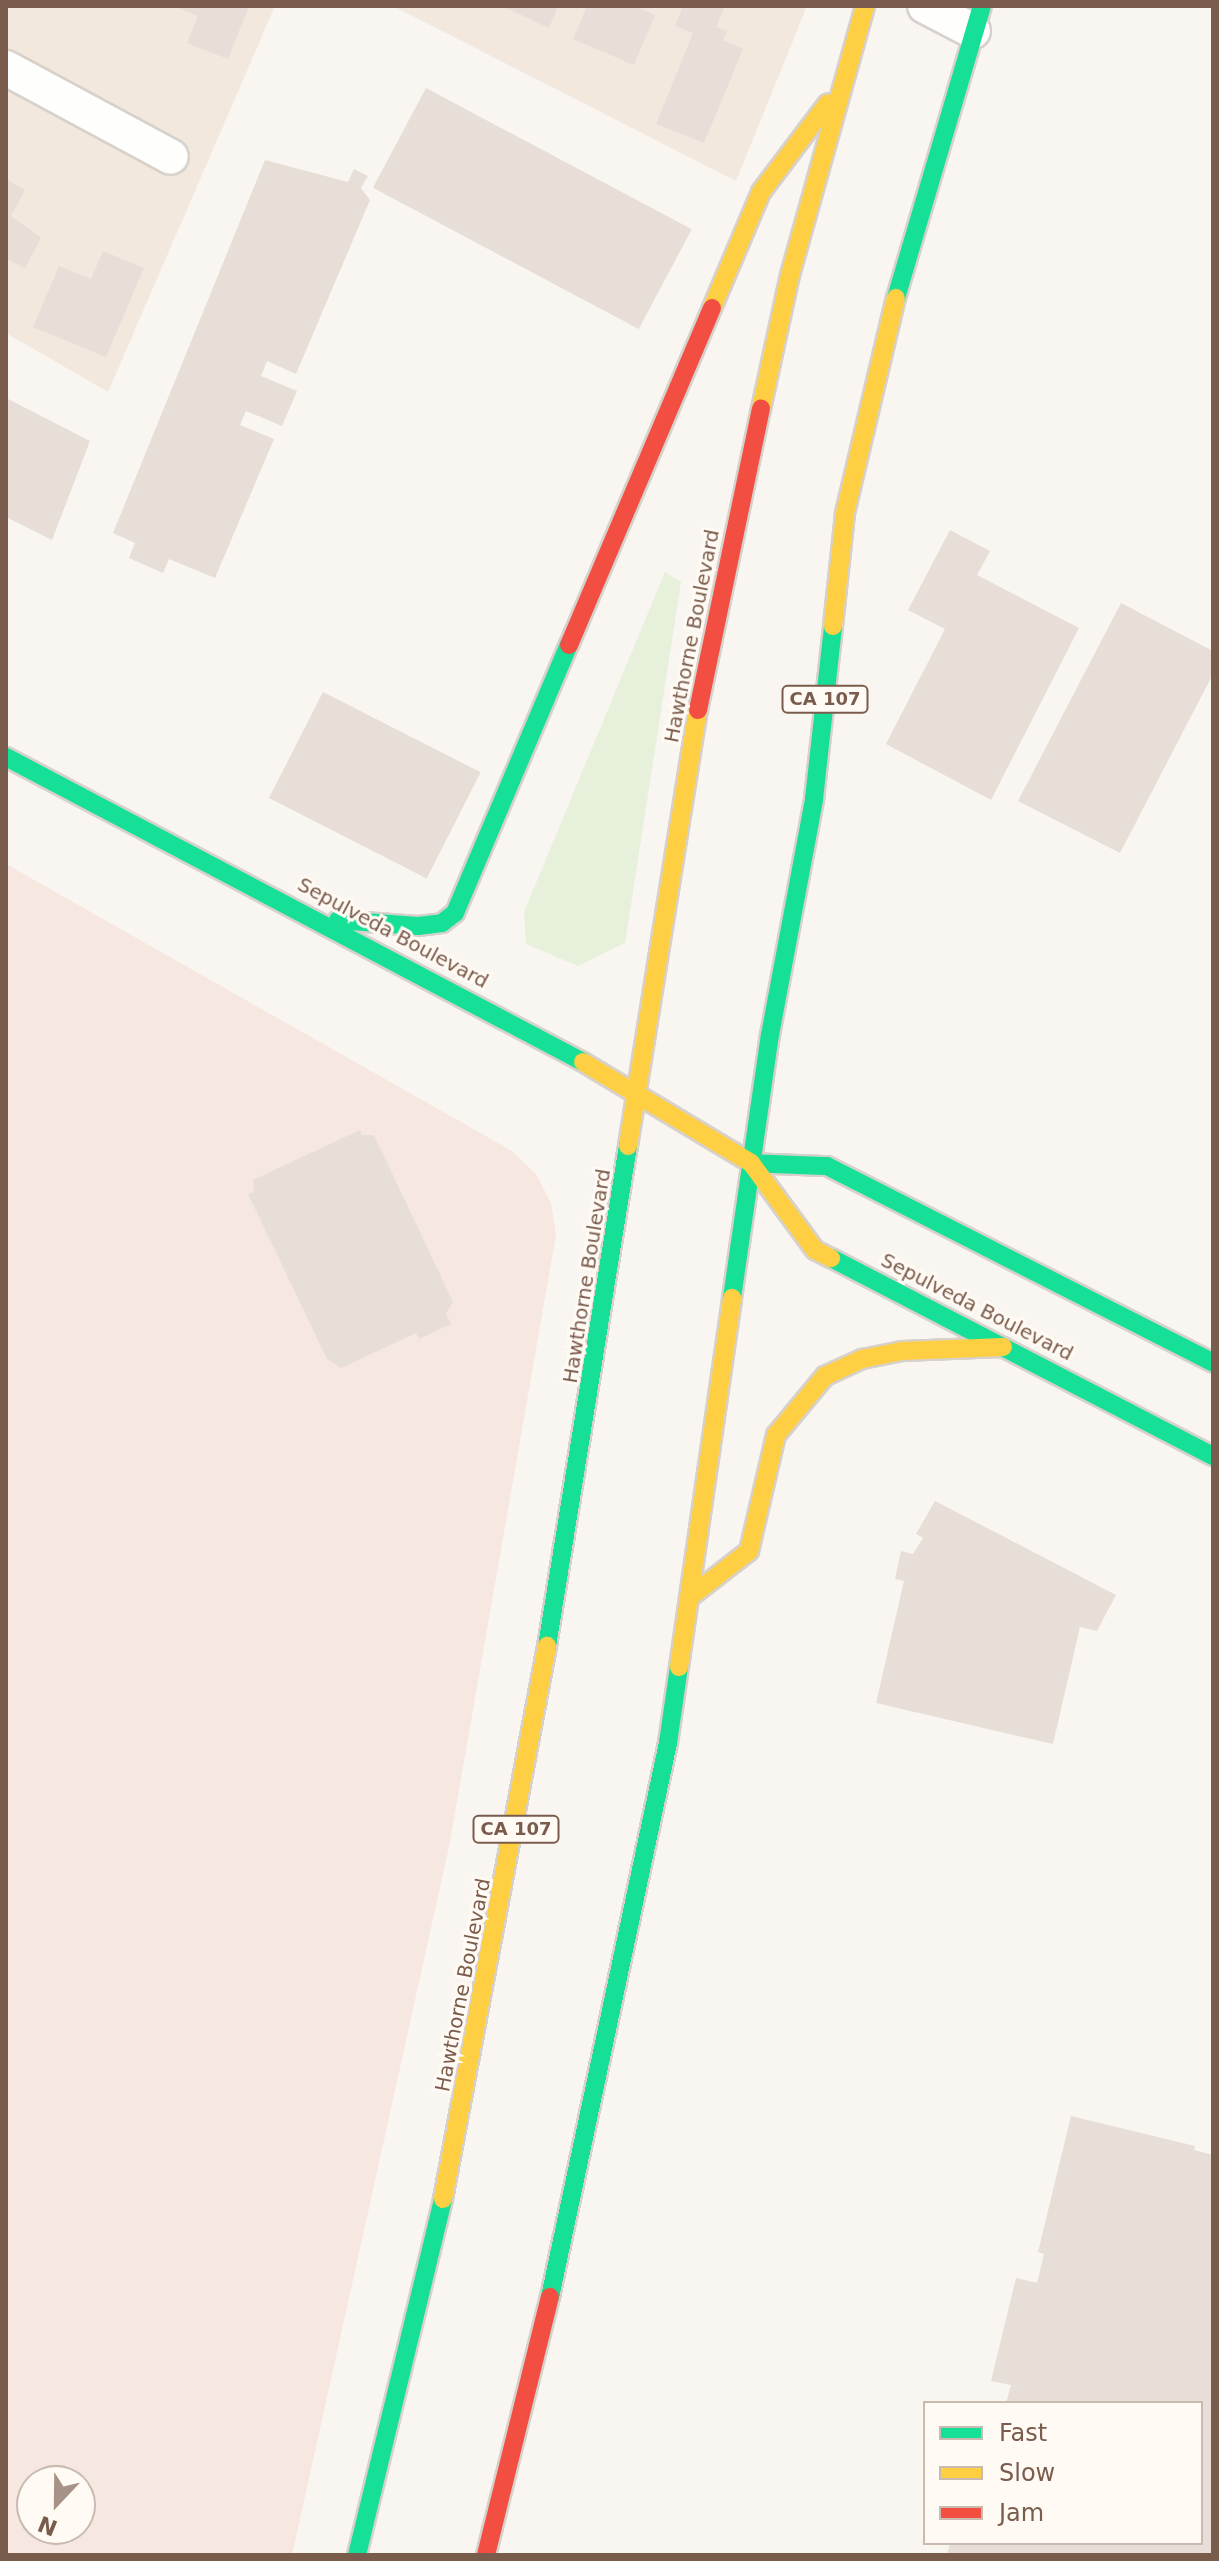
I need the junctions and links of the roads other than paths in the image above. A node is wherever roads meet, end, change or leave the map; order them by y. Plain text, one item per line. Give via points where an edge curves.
1 (865, 6) edge
2 (925, 6) edge
3 (977, 18) edge
4 (6, 68) edge
5 (843, 82) junction
6 (171, 157) dead end
7 (6, 757) edge
8 (321, 919) junction
9 (637, 1095) junction
10 (751, 1163) junction
11 (1008, 1347) junction
12 (1213, 1363) edge
13 (1213, 1456) edge
14 (690, 1597) junction
15 (357, 2555) edge
16 (486, 2555) edge

1 - 5 main road, Hawthorne Boulevard / CA 107
2 - 3 street
3 - 10 main road, CA 107 via 894,306 845,513 814,799
4 - 6 street
5 - 8 main road via 761,192 455,913 442,923 418,926
5 - 9 main road, Hawthorne Boulevard / CA 107 via 790,275 706,662
7 - 8 main road, Sepulveda Boulevard
8 - 9 main road, Sepulveda Boulevard
9 - 10 main road, Sepulveda Boulevard
9 - 15 main road, Hawthorne Boulevard / CA 107 via 522,1800 434,2247
10 - 11 main road, Sepulveda Boulevard via 815,1250
10 - 12 main road, Sepulveda Boulevard via 827,1166
10 - 14 main road, CA 107
11 - 13 main road, Sepulveda Boulevard
11 - 14 main road via 902,1351 862,1359 825,1376 776,1435 749,1551
14 - 16 main road, CA 107 via 668,1743 575,2194

